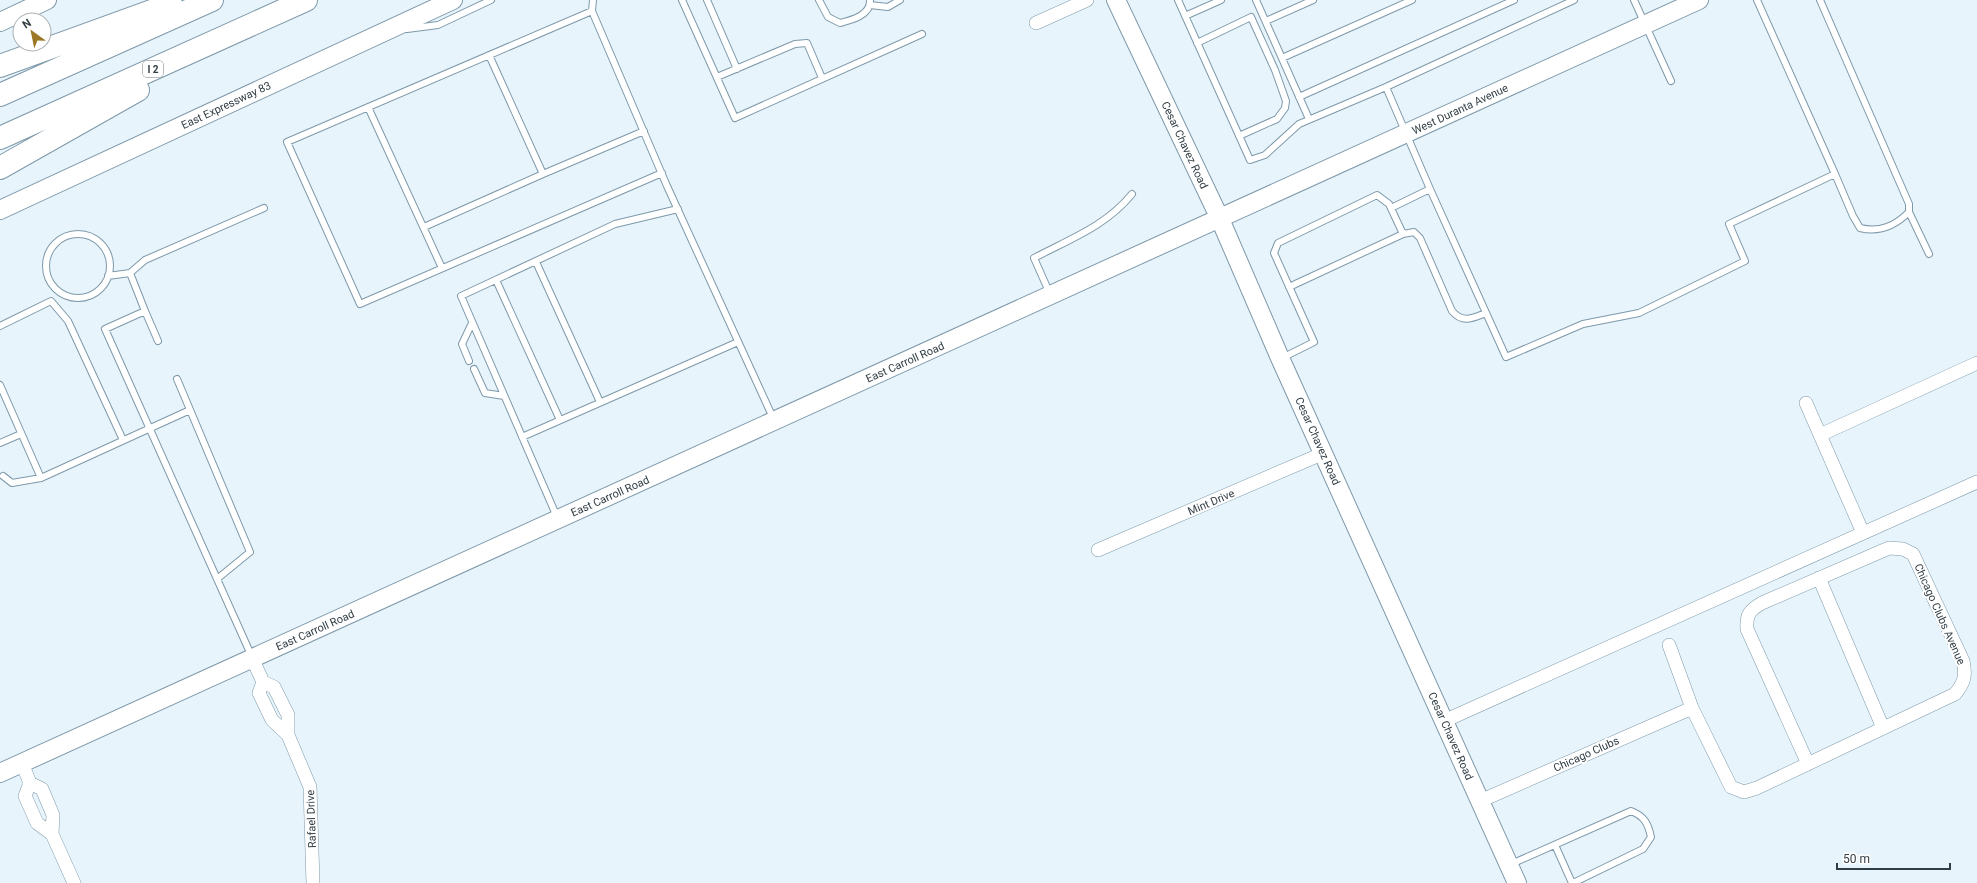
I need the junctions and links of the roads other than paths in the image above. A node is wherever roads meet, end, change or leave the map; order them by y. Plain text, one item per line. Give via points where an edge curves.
1 (47, 0) edge
2 (182, 0) edge
3 (212, 0) edge
4 (306, 0) edge
5 (453, 0) edge
6 (491, 0) edge
7 (594, 0) edge
8 (682, 0) edge
9 (707, 0) edge
10 (819, 0) edge
11 (900, 0) edge
12 (1087, 0) edge
13 (1116, 0) edge
14 (1178, 0) edge
15 (1222, 0) edge
16 (1256, 0) edge
17 (1313, 0) edge
18 (1412, 0) edge
19 (1514, 0) edge
20 (1574, 0) edge
21 (1634, 0) edge
22 (1700, 0) edge
23 (1757, 0) edge
24 (1820, 0) edge
25 (870, 2) edge
26 (592, 11) junction
27 (1262, 12) junction
28 (1185, 16) junction
29 (1251, 17) junction
30 (1266, 21) junction
31 (0, 22) edge
32 (256, 23) junction
33 (1036, 23) dead end
34 (1645, 25) junction
35 (379, 33) junction
36 (922, 34) dead end
37 (1197, 43) junction
38 (489, 55) junction
39 (1282, 58) junction
40 (0, 66) edge
41 (737, 69) junction
42 (717, 77) junction
43 (822, 78) junction
44 (1671, 81) dead end
45 (1386, 88) junction
46 (0, 95) edge
47 (1300, 97) junction
48 (368, 107) junction
49 (1310, 119) junction
50 (644, 131) junction
51 (1405, 134) junction
52 (1239, 136) junction
53 (0, 138) edge
54 (0, 168) edge
55 (662, 173) junction
56 (543, 174) junction
57 (1835, 174) junction
58 (1430, 189) junction
59 (1132, 194) dead end
60 (264, 208) dead end
61 (1391, 208) junction
62 (678, 209) junction
63 (0, 210) edge
64 (1909, 212) junction
65 (1220, 219) junction
66 (424, 227) junction
67 (1403, 234) junction
68 (1929, 254) dead end
69 (536, 262) junction
70 (442, 268) junction
71 (130, 273) junction
72 (108, 276) junction
73 (496, 280) junction
74 (1289, 287) junction
75 (58, 292) junction
76 (1051, 295) junction
77 (51, 301) junction
78 (145, 311) junction
79 (1486, 313) junction
80 (472, 323) junction
81 (0, 326) edge
82 (158, 341) dead end
83 (738, 342) junction
84 (1280, 358) junction
85 (469, 361) dead end
86 (1977, 363) edge
87 (474, 369) dead end
88 (177, 378) dead end
89 (1, 389) edge
90 (504, 396) junction
91 (600, 402) junction
92 (1806, 404) dead end
93 (190, 410) junction
94 (560, 420) junction
95 (774, 421) junction
96 (150, 428) junction
97 (21, 434) junction
98 (1820, 435) junction
99 (522, 437) junction
100 (123, 440) junction
101 (0, 443) edge
102 (1324, 454) junction
103 (3, 476) dead end
104 (41, 478) junction
105 (1977, 482) edge
106 (558, 519) junction
107 (1863, 533) junction
108 (1098, 550) dead end
109 (1819, 578) junction
110 (217, 579) junction
111 (1669, 645) dead end
112 (252, 658) junction
113 (263, 682) junction
114 (279, 696) junction
115 (264, 704) junction
116 (1692, 708) junction
117 (1444, 721) junction
118 (1883, 728) junction
119 (288, 735) junction
120 (22, 763) junction
121 (1808, 764) junction
122 (0, 773) edge
123 (30, 783) junction
124 (46, 800) junction
125 (1480, 801) junction
126 (30, 807) junction
127 (52, 834) junction
128 (1555, 845) junction
129 (1509, 865) junction
130 (74, 883) edge
131 (313, 883) edge
132 (1517, 883) edge
133 (1573, 883) edge

1 - 31 street via 23,8
2 - 40 highway
3 - 46 highway
4 - 32 highway, I 2
5 - 35 street, East Expressway 83
6 - 35 lane via 438,25
7 - 26 lane
8 - 42 lane
9 - 41 lane
10 - 25 lane via 828,17 840,23 851,21 866,12
11 - 25 lane via 888,7
12 - 33 street
13 - 65 street, Cesar Chavez Road
14 - 28 lane
15 - 28 lane
16 - 27 lane
17 - 30 lane
18 - 39 lane
19 - 47 lane
20 - 45 lane
21 - 34 lane
22 - 34 street, West Duranta Avenue
23 - 57 lane
24 - 64 lane via 1909,204
26 - 38 lane
26 - 50 lane
27 - 29 lane
27 - 30 lane
28 - 37 lane
29 - 37 lane
29 - 52 lane via 1286,101 1285,108 1277,120
30 - 39 lane
32 - 53 highway, I 2
32 - 54 highway
34 - 44 lane
34 - 51 street, West Duranta Avenue
35 - 63 street, East Expressway 83
36 - 43 lane
37 - 52 lane
38 - 48 lane
38 - 56 lane
39 - 47 lane
41 - 42 lane
41 - 43 lane via 795,44 807,43
42 - 43 lane via 735,118
45 - 49 lane
45 - 51 lane
47 - 49 lane
48 - 66 lane
48 - 70 lane via 287,142 360,304
49 - 52 lane via 1299,124 1265,155 1250,160
50 - 55 lane
50 - 56 lane
51 - 58 lane
51 - 65 street, West Duranta Avenue
55 - 62 lane
55 - 70 lane
56 - 66 lane
57 - 64 lane via 1860,228 1872,231 1887,227
57 - 79 lane via 1729,224 1745,261 1639,313 1583,324 1506,358
58 - 61 lane
58 - 79 lane
59 - 76 lane via 1123,206 1102,223 1034,258
60 - 71 lane via 145,260
61 - 67 lane
61 - 74 lane via 1377,195 1278,242 1274,253
62 - 69 lane via 615,224
62 - 83 lane
64 - 68 lane
65 - 76 street, East Carroll Road
65 - 84 street, Cesar Chavez Road
66 - 70 lane
67 - 74 lane
67 - 79 lane via 1414,232 1420,238 1457,318 1467,320
69 - 73 lane
69 - 91 lane
71 - 72 lane
71 - 78 lane
72 - 75 lane via 96,292 87,297 76,298
72 - 75 lane via 108,255 94,239 84,235 63,238 54,244 48,253 46,263 46,274
73 - 80 lane via 461,296
73 - 94 lane
74 - 84 lane via 1314,342
75 - 77 lane
76 - 95 street, East Carroll Road
77 - 81 lane
77 - 100 lane via 68,321
78 - 82 lane
78 - 96 lane via 105,329
80 - 85 lane via 462,344
80 - 90 lane
83 - 91 lane
83 - 95 lane
84 - 102 street, Cesar Chavez Road
86 - 98 street
87 - 90 lane via 485,393
88 - 93 lane
89 - 97 lane
90 - 99 lane
91 - 94 lane
92 - 98 street
93 - 96 lane
93 - 110 lane via 250,552
94 - 99 lane
95 - 106 street, East Carroll Road
96 - 100 lane
96 - 110 lane
97 - 101 lane
97 - 104 lane
98 - 107 street
99 - 106 lane
100 - 104 lane
102 - 108 street, Mint Drive
102 - 117 street, Cesar Chavez Road
103 - 104 lane via 12,483
105 - 107 street
106 - 112 street, East Carroll Road
107 - 117 street
109 - 118 street
109 - 118 street, Chicago Clubs Avenue via 1889,548 1904,549 1913,554 1963,661 1966,676 1955,694
109 - 121 street, Chicago Clubs Avenue via 1762,603 1750,611 1746,618 1747,629
110 - 112 lane
111 - 116 street, Chicago Clubs Avenue
112 - 113 street, Rafael Drive
112 - 120 street, East Carroll Road
113 - 114 street, Rafael Drive via 274,687
113 - 115 street, Rafael Drive via 259,693
114 - 115 street
114 - 119 street, Rafael Drive via 288,715
115 - 119 street, Rafael Drive via 272,720
116 - 121 street, Chicago Clubs Avenue via 1731,787 1744,792
116 - 125 street, Chicago Clubs
117 - 125 street, Cesar Chavez Road
118 - 121 street, Chicago Clubs Avenue
119 - 131 street, Rafael Drive via 310,787
120 - 122 street, East Carroll Road
120 - 123 street
123 - 124 street via 42,789
123 - 126 street via 25,796
124 - 126 street
124 - 127 street via 53,816
125 - 129 street, Cesar Chavez Road
126 - 127 street via 37,823
127 - 130 street
128 - 129 lane
128 - 133 lane
128 - 133 lane via 1631,811 1641,814 1648,827 1651,836 1643,849
129 - 132 street, Cesar Chavez Road

